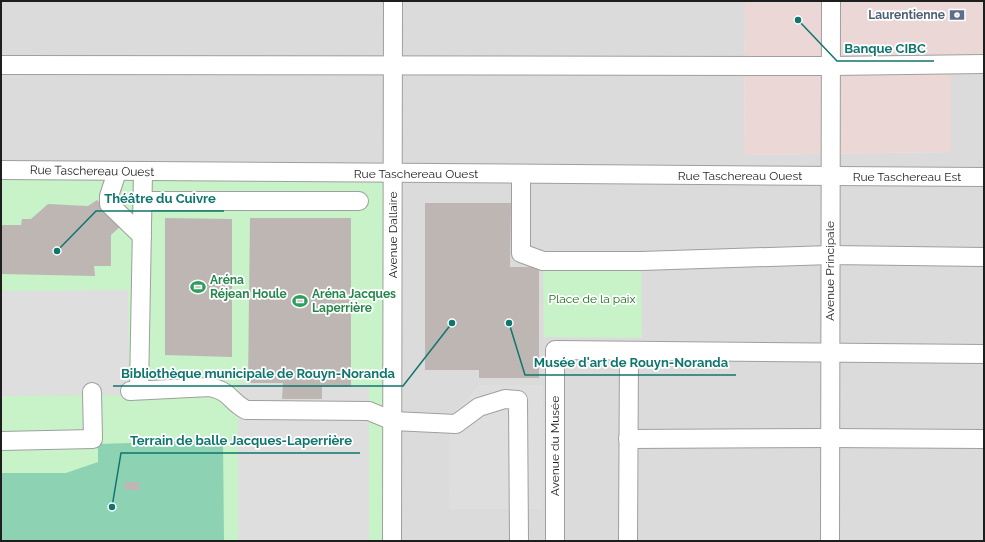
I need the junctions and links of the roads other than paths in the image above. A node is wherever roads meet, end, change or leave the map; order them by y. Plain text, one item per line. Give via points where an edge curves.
1 (392, 1) edge
2 (832, 1) edge
3 (984, 64) edge
4 (1, 65) edge
5 (392, 65) junction
6 (831, 66) junction
7 (1, 170) edge
8 (117, 172) junction
9 (143, 172) junction
10 (392, 174) junction
11 (521, 175) junction
12 (831, 177) junction
13 (984, 177) edge
14 (142, 201) junction
15 (359, 201) dead end
16 (142, 236) junction
17 (830, 255) junction
18 (984, 257) edge
19 (629, 351) junction
20 (830, 353) junction
21 (984, 354) edge
22 (92, 392) dead end
23 (393, 421) junction
24 (830, 438) junction
25 (628, 439) junction
26 (984, 439) edge
27 (1, 441) edge
28 (392, 541) edge
29 (519, 541) edge
30 (555, 541) edge
31 (628, 541) edge
32 (830, 541) edge

1 - 5 street, Avenue Dallaire
2 - 6 street, Avenue Principale
3 - 6 street
4 - 5 street
5 - 6 street
5 - 10 street, Avenue Dallaire
6 - 12 street, Avenue Principale
7 - 8 street, Rue Taschereau Ouest
8 - 9 street, Rue Taschereau Ouest
8 - 16 street via 109,204
9 - 10 street, Rue Taschereau Ouest
9 - 14 street
10 - 11 street, Rue Taschereau Ouest
10 - 23 street, Avenue Dallaire
11 - 12 street, Rue Taschereau Ouest
11 - 17 street via 521,253 543,261 641,261
12 - 13 street, Rue Taschereau Est
12 - 17 street, Avenue Principale
14 - 15 street
14 - 16 street
16 - 23 street via 134,391 210,387 222,390 238,406 246,410 369,411
17 - 18 street
17 - 20 street, Avenue Principale
19 - 20 street
19 - 25 street
19 - 30 street, Avenue du Musée via 555,350
20 - 21 street
20 - 24 street, Avenue Principale
22 - 27 street via 93,439
23 - 28 street, Avenue Dallaire
23 - 29 street via 456,424 479,407 505,399 518,400
24 - 25 street
24 - 26 street
24 - 32 street, Avenue Principale
25 - 31 street

